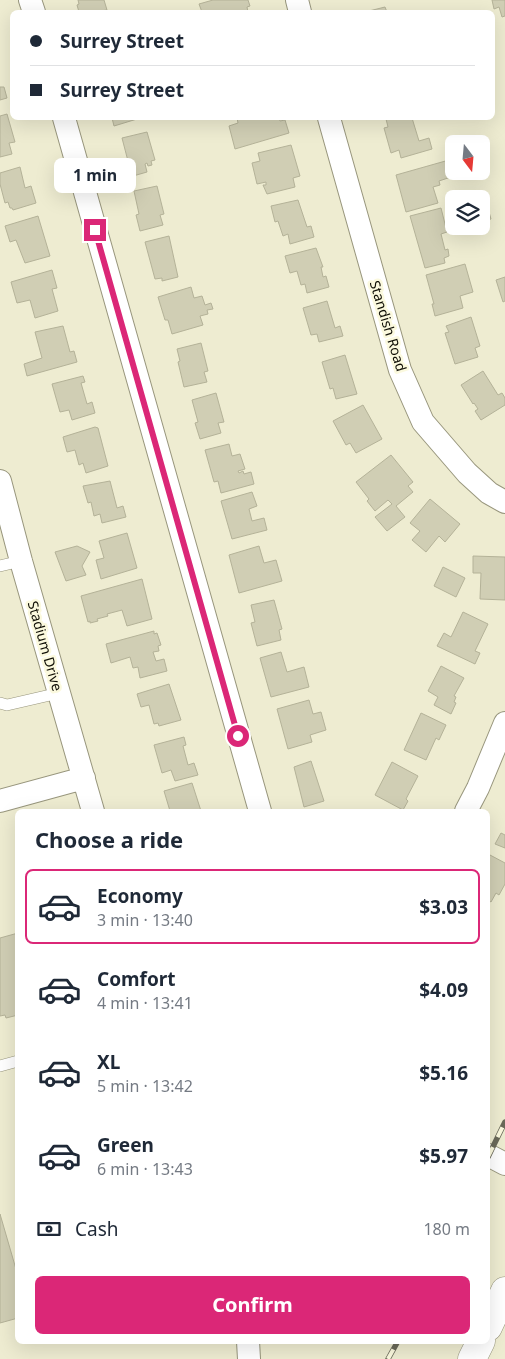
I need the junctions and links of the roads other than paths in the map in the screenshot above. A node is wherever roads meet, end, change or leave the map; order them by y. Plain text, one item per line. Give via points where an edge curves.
1 (65, 120) edge
2 (330, 120) edge
3 (0, 481) edge
4 (505, 502) edge
5 (10, 564) edge
6 (59, 693) junction
7 (0, 703) edge
8 (505, 723) edge
9 (84, 778) junction
10 (0, 801) edge
11 (92, 809) edge
12 (259, 809) edge
13 (467, 809) edge
14 (15, 1061) edge
15 (0, 1066) edge
16 (490, 1156) edge
17 (505, 1164) edge
18 (505, 1291) edge
19 (490, 1323) edge
20 (248, 1344) edge
21 (480, 1344) edge
22 (249, 1359) edge
23 (472, 1359) edge

1 - 12 street
2 - 4 street, Standish Road via 400,370 423,422 467,473 489,493
3 - 5 street, Stadium Drive
5 - 6 street, Stadium Drive
6 - 7 lane via 7,705
6 - 9 street, Stadium Drive
8 - 13 street
9 - 10 street
9 - 11 street, Stadium Drive
14 - 15 lane
16 - 17 street
18 - 19 street
20 - 22 street
21 - 23 street

